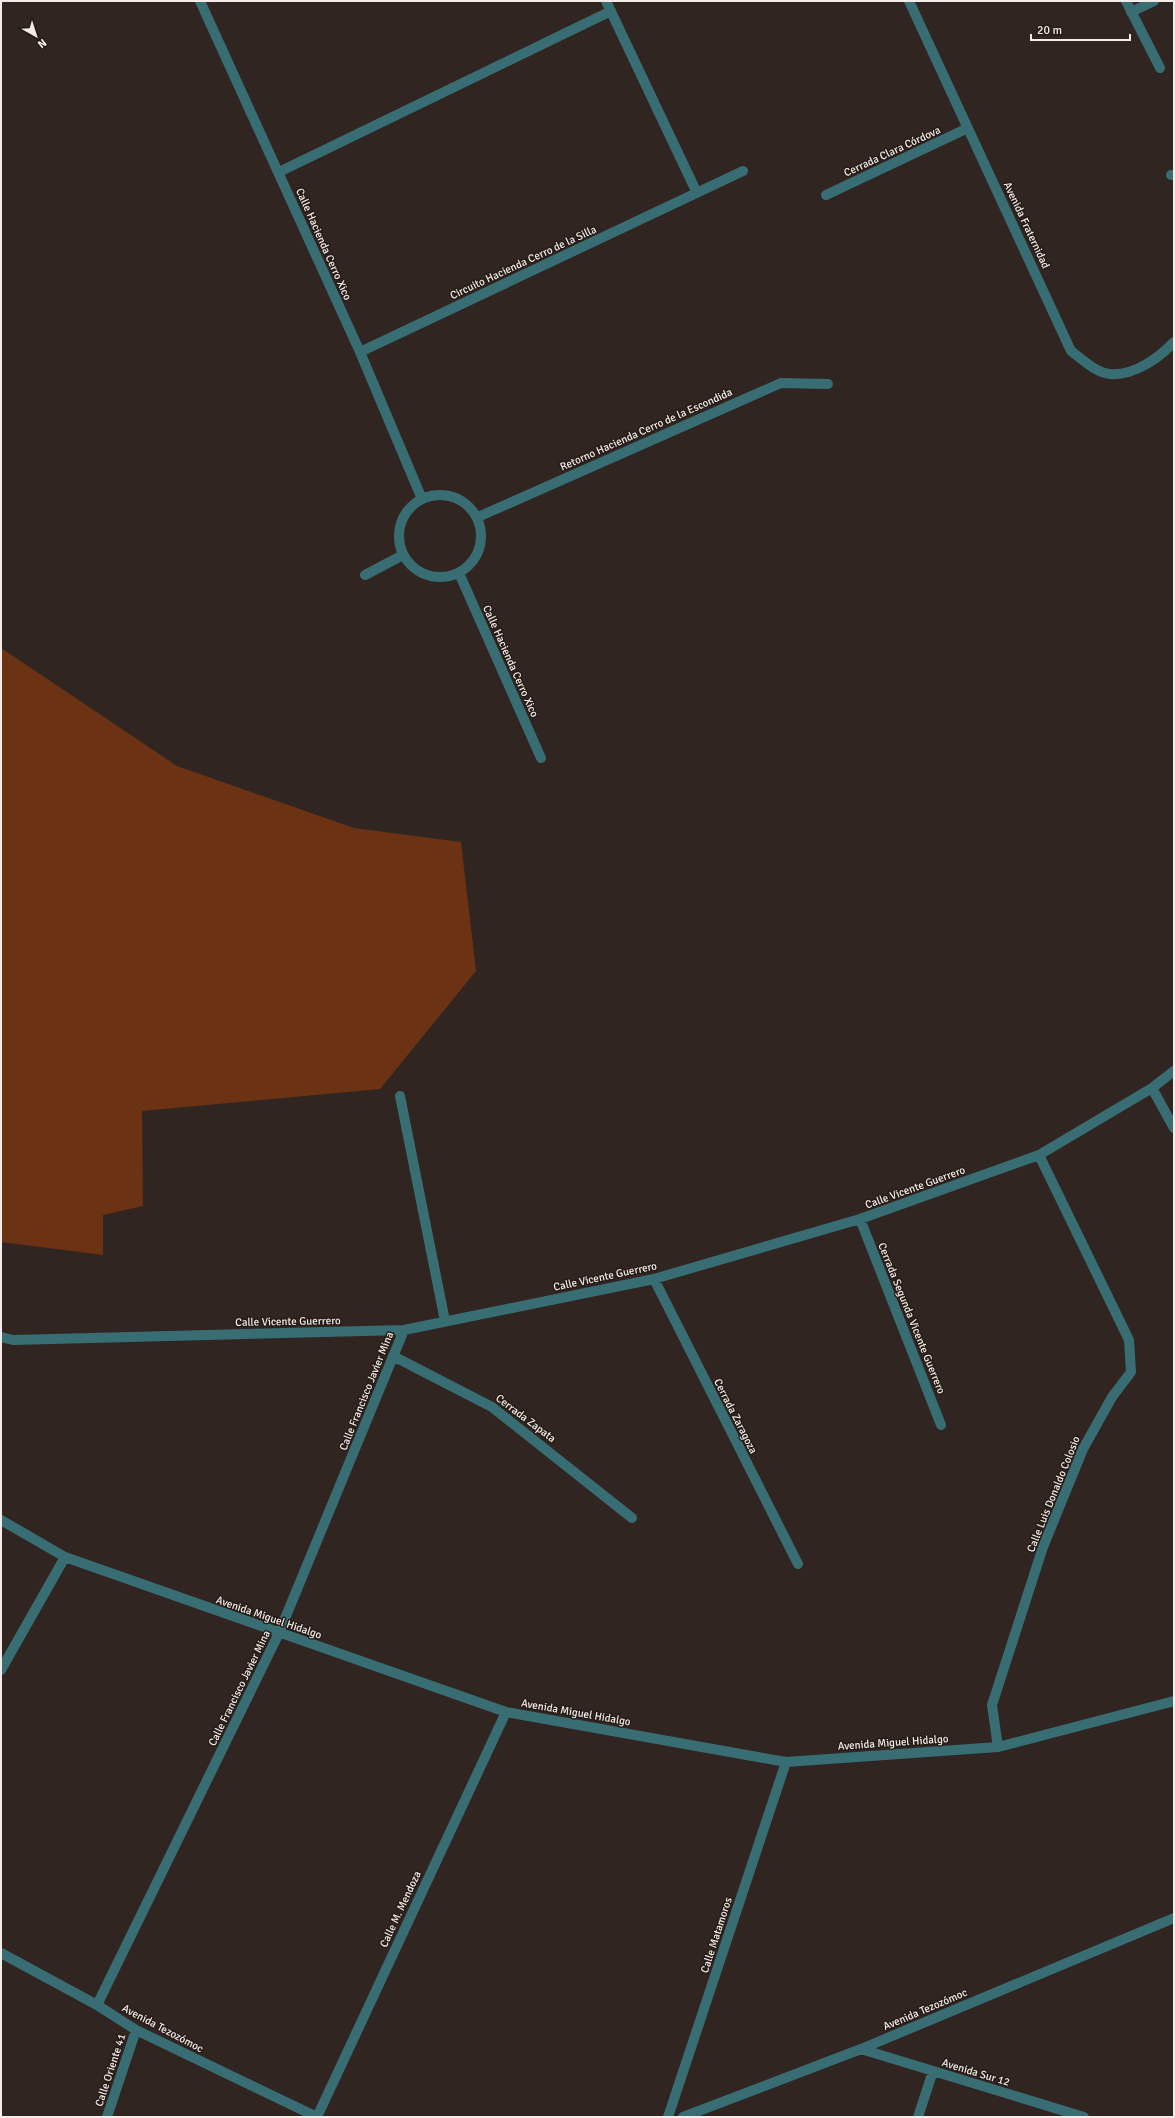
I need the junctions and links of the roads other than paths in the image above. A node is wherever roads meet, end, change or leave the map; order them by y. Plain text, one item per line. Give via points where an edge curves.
1 (200, 1) edge
2 (606, 1) edge
3 (909, 1) edge
4 (1126, 1) edge
5 (1154, 1) edge
6 (611, 11) junction
7 (1131, 12) junction
8 (1160, 68) dead end
9 (968, 128) junction
10 (743, 171) dead end
11 (279, 172) junction
12 (697, 193) junction
13 (826, 195) dead end
14 (1174, 342) edge
15 (360, 352) junction
16 (828, 384) dead end
17 (422, 499) junction
18 (478, 517) junction
19 (403, 555) junction
20 (459, 573) junction
21 (365, 575) dead end
22 (541, 758) dead end
23 (1174, 1071) edge
24 (1152, 1088) junction
25 (400, 1096) dead end
26 (1174, 1128) edge
27 (1039, 1155) junction
28 (860, 1219) junction
29 (654, 1279) junction
30 (445, 1321) junction
31 (404, 1330) junction
32 (1, 1337) edge
33 (393, 1356) junction
34 (941, 1425) dead end
35 (632, 1518) dead end
36 (1, 1520) edge
37 (65, 1557) junction
38 (798, 1564) dead end
39 (279, 1634) junction
40 (1, 1670) edge
41 (1174, 1701) edge
42 (506, 1712) junction
43 (998, 1747) junction
44 (786, 1762) junction
45 (1174, 1918) edge
46 (1, 1953) edge
47 (96, 2005) junction
48 (136, 2030) junction
49 (861, 2049) junction
50 (933, 2071) junction
51 (107, 2117) edge
52 (317, 2117) edge
53 (668, 2117) edge
54 (684, 2117) edge
55 (918, 2117) edge
56 (1084, 2117) edge

1 - 11 street, Calle Hacienda Cerro Xico
2 - 6 street
3 - 9 street, Avenida Fraternidad
4 - 7 street
5 - 7 street
6 - 11 street
6 - 12 street
7 - 8 street
9 - 13 street, Cerrada Clara Córdova
9 - 14 street, Avenida Fraternidad via 1071,351 1090,366 1110,374 1134,371 1165,352
10 - 12 street, Circuito Hacienda Cerro de la Silla
11 - 15 street, Calle Hacienda Cerro Xico
12 - 15 street, Circuito Hacienda Cerro de la Silla
15 - 17 street, Calle Hacienda Cerro Xico
16 - 18 street, Retorno Hacienda Cerro de la Escondida via 781,382
17 - 18 street via 437,494 453,496 468,504
17 - 19 street via 408,509 400,523 398,539
18 - 20 street via 482,533 480,549 472,564
19 - 20 street via 413,568 427,576 443,578
19 - 21 street
20 - 22 street, Calle Hacienda Cerro Xico
23 - 24 street, Calle Vicente Guerrero
24 - 26 street
24 - 27 street, Calle Vicente Guerrero
25 - 30 street
27 - 28 street, Calle Vicente Guerrero
27 - 43 street, Calle Luis Donaldo Colosio via 1129,1340 1131,1372 1112,1397 1083,1449 1043,1547 992,1705
28 - 29 street, Calle Vicente Guerrero
28 - 34 street, Cerrada Segunda Vicente Guerrero
29 - 30 street, Calle Vicente Guerrero
29 - 38 street, Cerrada Zaragoza
30 - 31 street, Calle Vicente Guerrero
31 - 32 street, Calle Vicente Guerrero via 13,1340
31 - 33 street, Calle Francisco Javier Mina
33 - 35 street, Cerrada Zapata via 492,1407
33 - 39 street, Calle Francisco Javier Mina
36 - 37 street, Avenida Miguel Hidalgo
37 - 39 street, Avenida Miguel Hidalgo
37 - 40 street
39 - 42 street, Avenida Miguel Hidalgo
39 - 47 street, Calle Francisco Javier Mina
41 - 43 street, Avenida Miguel Hidalgo
42 - 44 street, Avenida Miguel Hidalgo
42 - 52 street, Calle M. Mendoza
43 - 44 street, Avenida Miguel Hidalgo
44 - 53 street, Calle Matamoros
45 - 49 street, Avenida Tezozómoc
46 - 47 street, Avenida Tezozómoc
47 - 48 street, Avenida Tezozómoc
48 - 51 street, Calle Oriente 41
48 - 52 street, Avenida Tezozómoc
49 - 50 street, Avenida Sur 12
49 - 54 street, Avenida Tezozómoc
50 - 55 street
50 - 56 street, Avenida Sur 12

